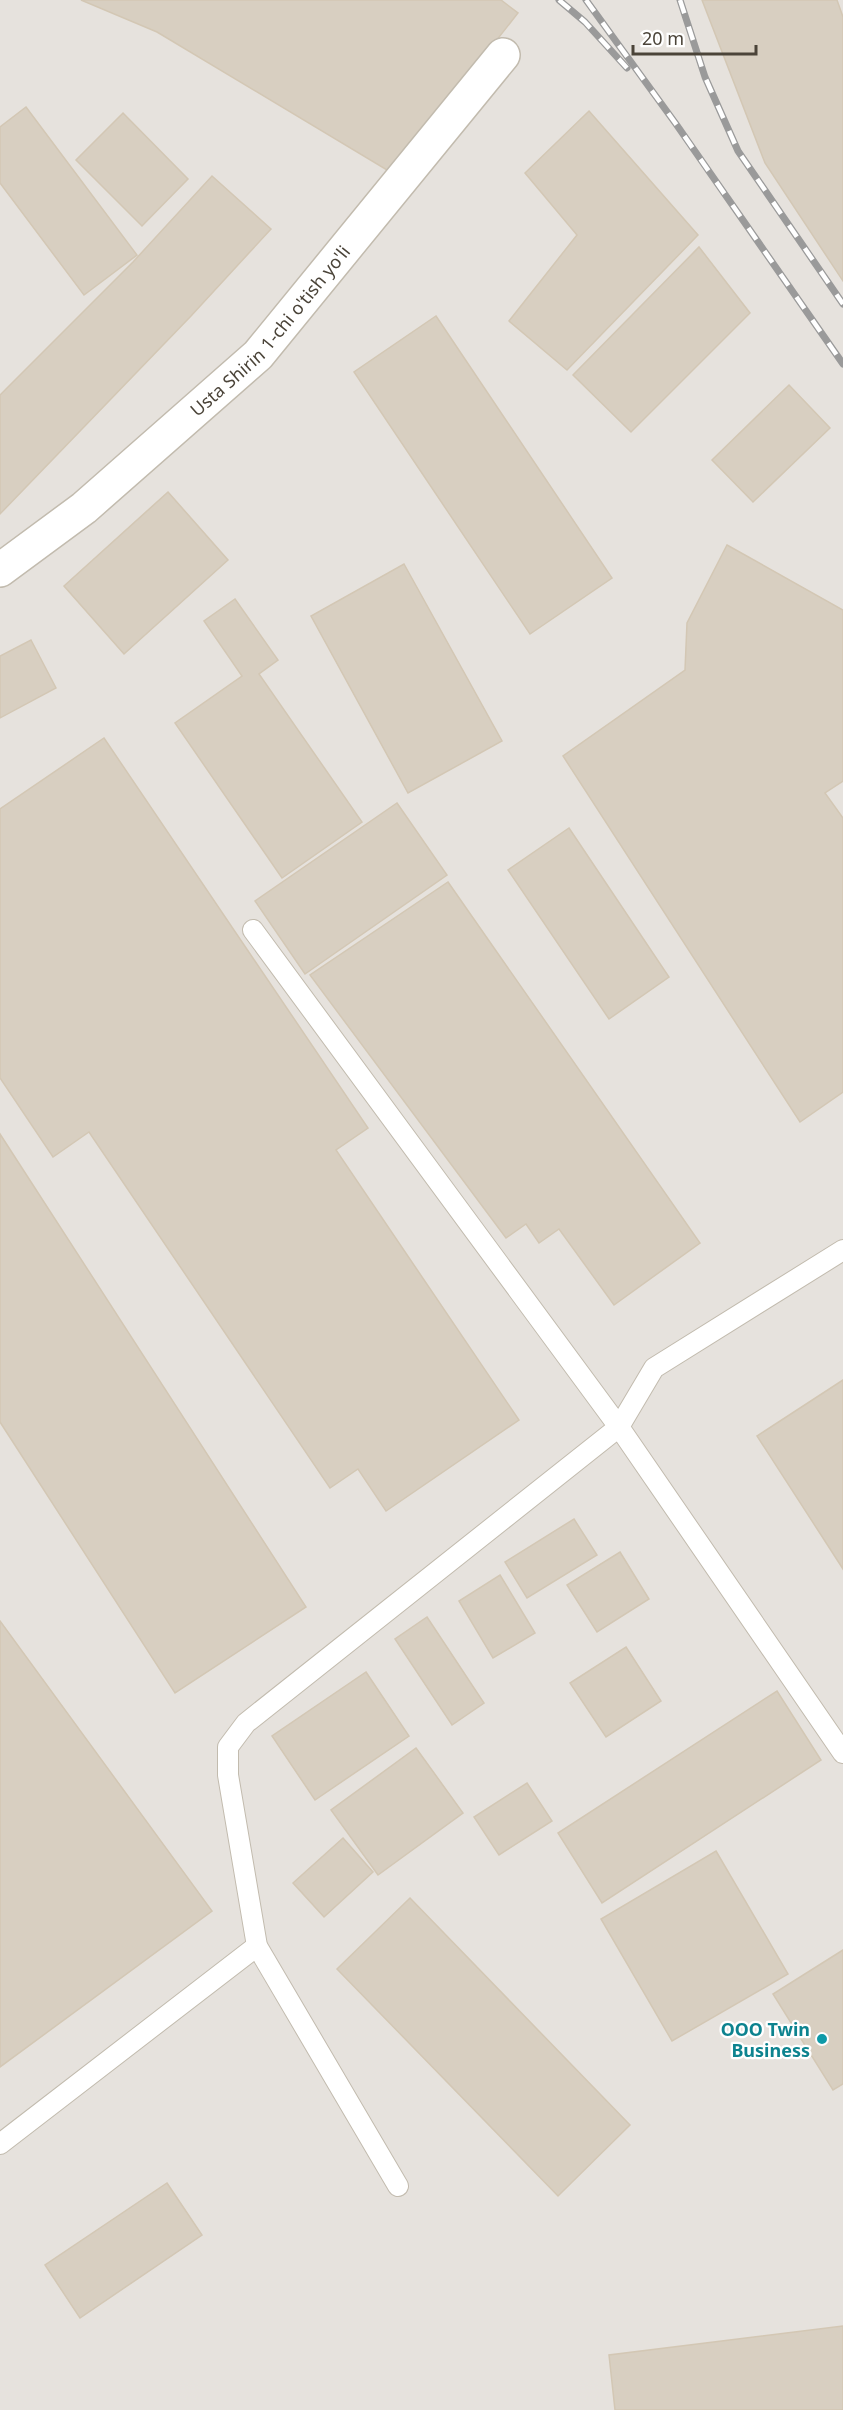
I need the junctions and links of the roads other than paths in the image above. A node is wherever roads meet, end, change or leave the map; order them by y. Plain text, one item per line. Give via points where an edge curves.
1 (503, 55) dead end
2 (0, 570) edge
3 (254, 930) dead end
4 (843, 1250) edge
5 (619, 1427) junction
6 (843, 1753) edge
7 (257, 1946) junction
8 (0, 2144) edge
9 (398, 2186) dead end

1 - 2 street, Usta Shirin 1-chi o'tish yo'li via 258,355 84,508
3 - 5 lane
4 - 5 lane via 654,1368
5 - 6 lane
5 - 7 lane via 246,1723 228,1747 228,1774
7 - 8 lane
7 - 9 lane

